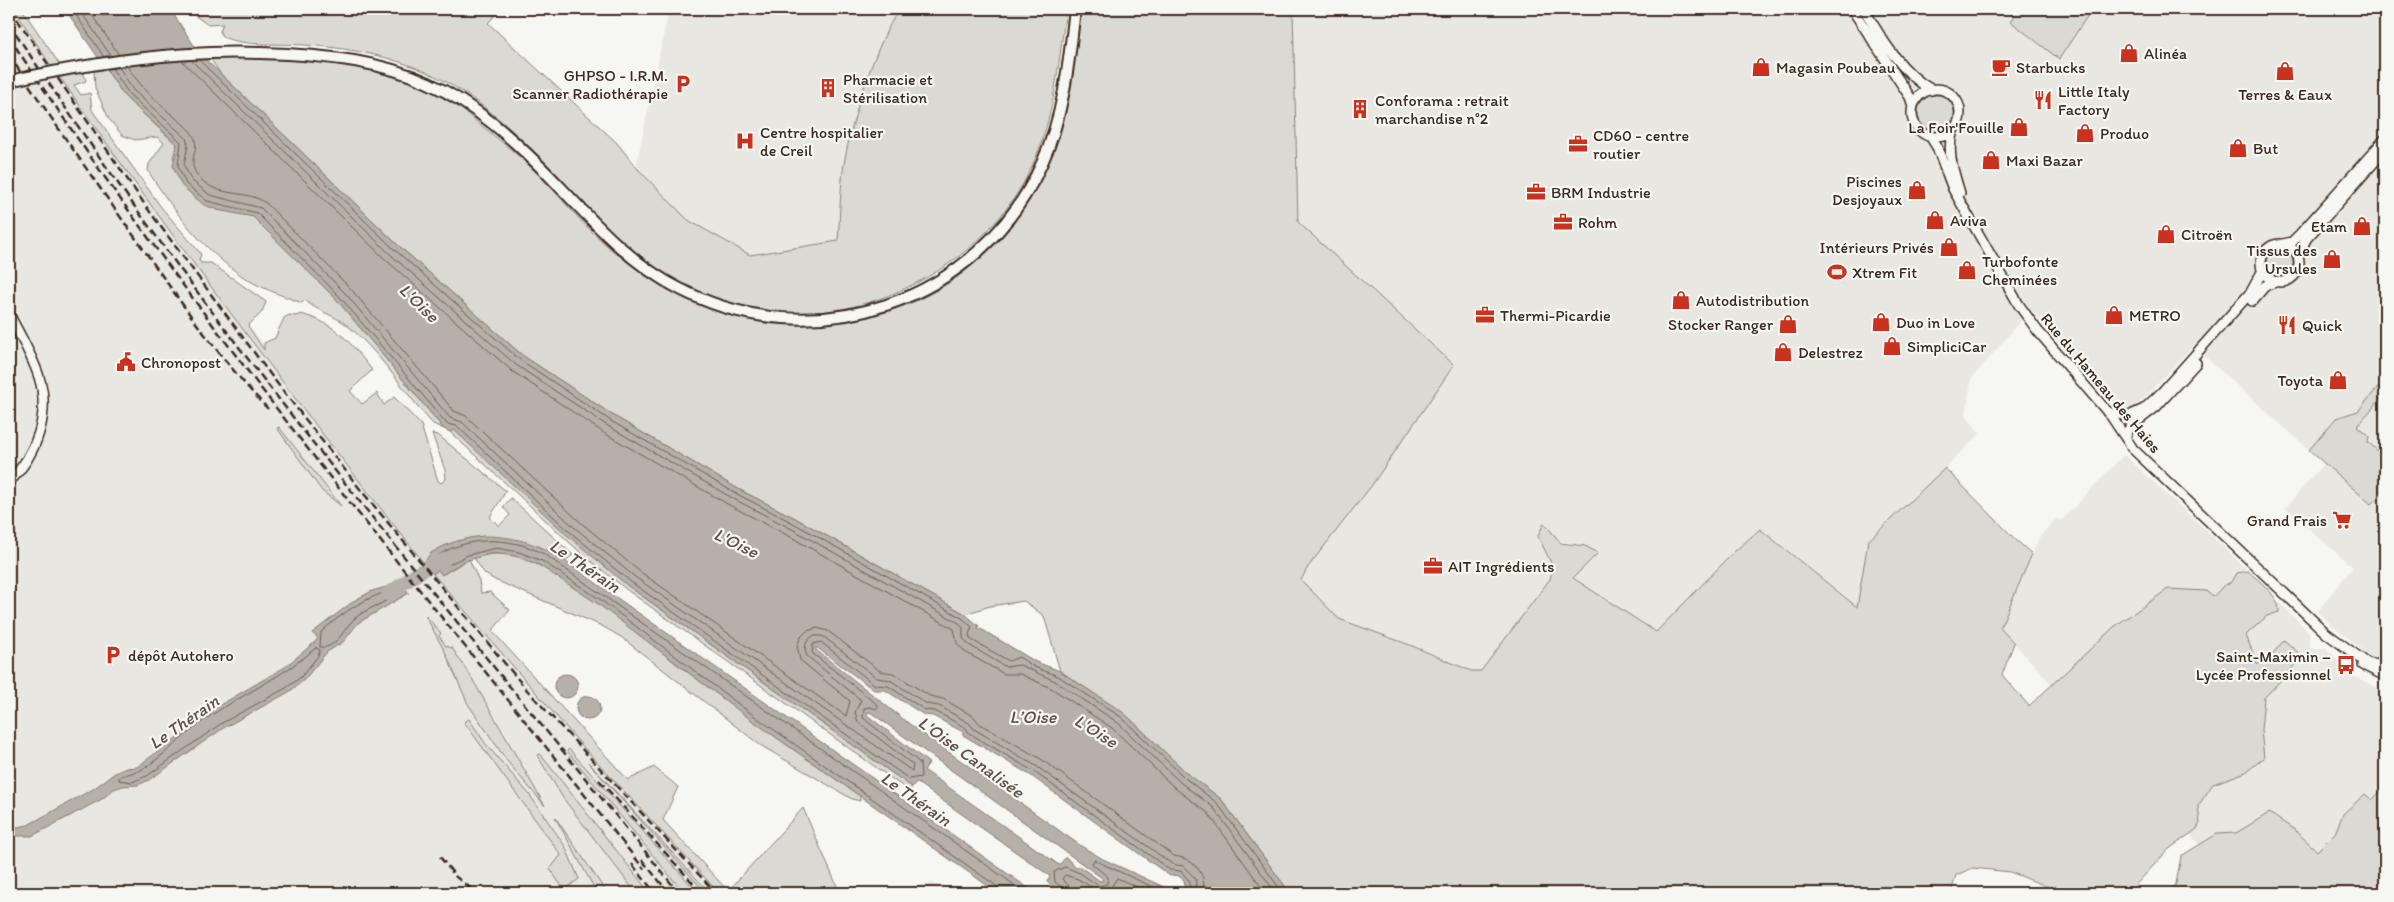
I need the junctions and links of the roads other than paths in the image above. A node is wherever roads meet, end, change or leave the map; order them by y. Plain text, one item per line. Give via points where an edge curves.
1 (1075, 9) edge
2 (1852, 9) edge
3 (1864, 9) edge
4 (9, 81) edge
5 (1932, 90) junction
6 (1914, 106) junction
7 (1953, 130) junction
8 (1930, 136) junction
9 (2385, 139) edge
10 (2385, 150) edge
11 (1966, 209) junction
12 (2284, 244) junction
13 (2298, 257) junction
14 (2263, 270) junction
15 (2278, 281) junction
16 (9, 314) edge
17 (2107, 412) junction
18 (2125, 437) junction
19 (9, 482) edge
20 (2352, 654) junction
21 (2385, 661) edge
22 (2385, 676) edge

1 - 4 main road, bridge via 1065,86 1052,139 1029,189 999,232 964,264 918,293 873,310 821,319 783,319 739,312 706,301 664,280 612,239 504,131 468,104 403,72 364,62 318,56 214,53 148,58
2 - 6 street
3 - 5 street via 1901,62
5 - 6 street via 1920,96
5 - 7 street via 1946,92 1957,102 1959,118
6 - 8 street via 1915,124
7 - 8 street via 1943,136
7 - 11 street, Rue du Hameau des Haies via 1950,144 1952,165
8 - 11 street, Rue du Hameau des Haies via 1950,183
9 - 12 street via 2298,238
10 - 13 street via 2304,242
11 - 17 street, Rue du Hameau des Haies via 2030,322
12 - 13 street
12 - 14 street via 2266,250
13 - 15 street via 2294,275
14 - 15 street
14 - 17 street via 2251,292 2144,409 2129,416
15 - 18 street via 2263,288 2166,397 2132,425
16 - 19 street via 42,389 42,411 34,446
17 - 18 street, Rue du Hameau des Haies
18 - 20 street, Rue du Hameau des Haies via 2138,455 2234,547
20 - 21 street, Rue du Hameau des Haies via 2372,665
20 - 22 street, Rue du Hameau des Haies via 2367,668

